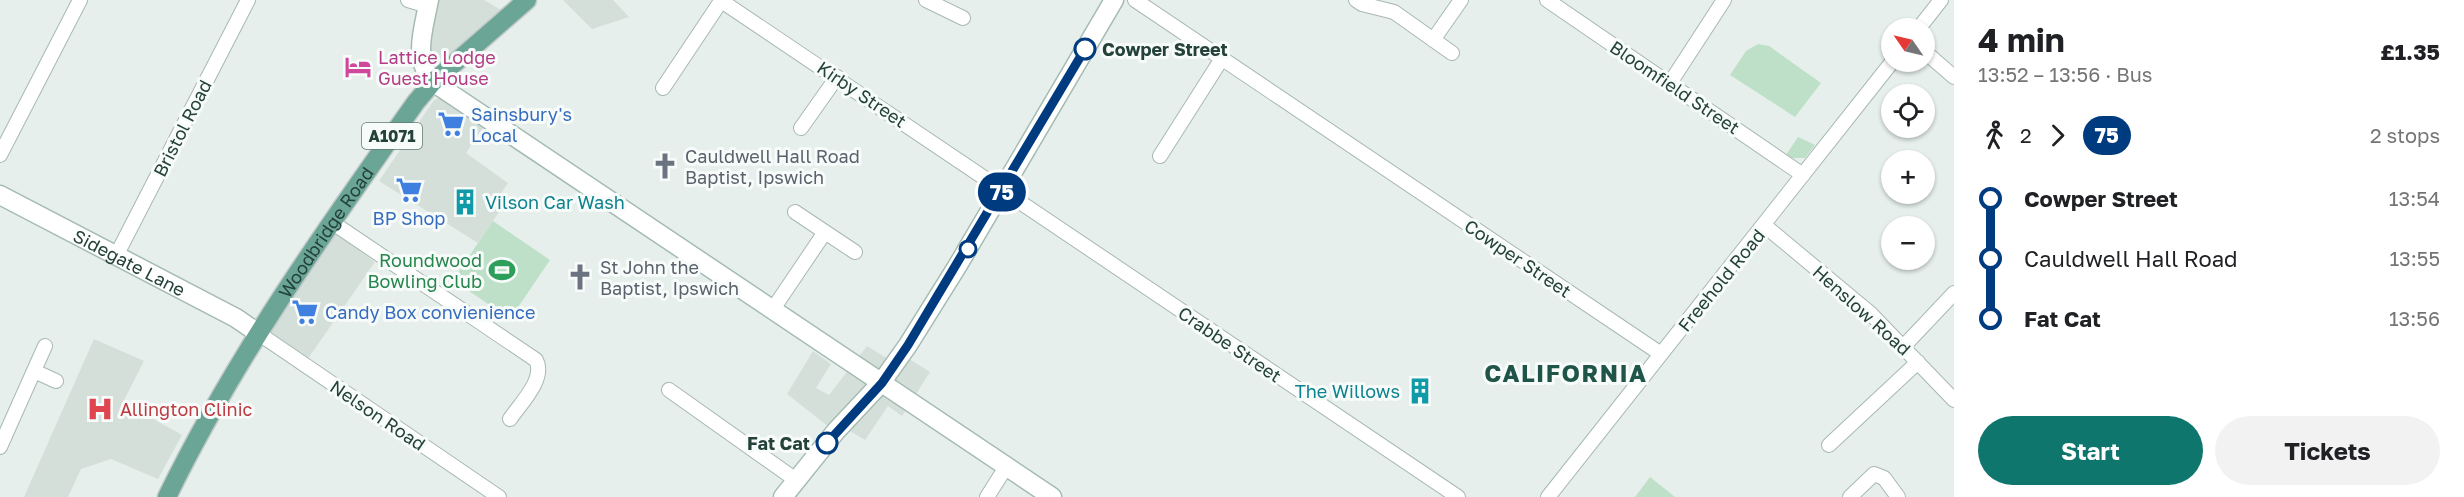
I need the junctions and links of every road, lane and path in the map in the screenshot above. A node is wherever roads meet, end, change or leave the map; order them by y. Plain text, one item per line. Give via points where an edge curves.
1 (80, 0) edge
2 (248, 0) edge
3 (408, 0) edge
4 (527, 0) edge
5 (721, 0) edge
6 (926, 0) edge
7 (1114, 0) edge
8 (1135, 0) edge
9 (1356, 0) edge
10 (1461, 0) edge
11 (1547, 0) edge
12 (1724, 0) edge
13 (1941, 0) edge
14 (428, 3) edge
15 (963, 18) dead end
16 (1927, 18) edge
17 (1433, 40) junction
18 (1452, 53) dead end
19 (1221, 60) junction
20 (1935, 61) edge
21 (1884, 72) edge
22 (837, 77) junction
23 (1954, 77) edge
24 (433, 82) junction
25 (1670, 82) junction
26 (663, 88) dead end
27 (801, 128) dead end
28 (0, 154) edge
29 (1160, 156) dead end
30 (1803, 175) junction
31 (1003, 190) junction
32 (0, 195) edge
33 (795, 212) dead end
34 (333, 223) junction
35 (1764, 225) junction
36 (825, 232) junction
37 (855, 252) dead end
38 (116, 255) junction
39 (1954, 293) edge
40 (773, 309) junction
41 (258, 333) junction
42 (45, 346) dead end
43 (1904, 346) junction
44 (1661, 354) junction
45 (1918, 362) junction
46 (34, 371) junction
47 (56, 381) dead end
48 (882, 383) junction
49 (669, 390) dead end
50 (1954, 400) edge
51 (510, 419) dead end
52 (1829, 445) dead end
53 (0, 447) edge
54 (1006, 467) junction
55 (796, 480) junction
56 (480, 491) edge
57 (167, 497) edge
58 (499, 497) edge
59 (783, 497) edge
60 (987, 497) edge
61 (1052, 497) edge
62 (1458, 497) edge
63 (1548, 497) edge
64 (1850, 497) edge
65 (1898, 497) edge

1 - 28 street
2 - 38 street, Bristol Road
3 - 14 street
4 - 24 main road, Woodbridge Road / A1071
5 - 22 street, Kirby Street
5 - 26 street
6 - 15 street
7 - 31 street
8 - 19 street, Cowper Street
9 - 17 street via 1394,12
10 - 17 street
11 - 25 street, Bloomfield Street
12 - 25 street
13 - 16 street
14 - 24 street via 420,53
17 - 18 street
19 - 29 street
19 - 44 street, Cowper Street
20 - 23 street
21 - 30 street, Freehold Road
22 - 27 street
22 - 31 street, Kirby Street
24 - 34 main road, Woodbridge Road / A1071
24 - 40 street
25 - 30 street, Bloomfield Street
30 - 35 street, Freehold Road
31 - 48 street
31 - 62 street, Crabbe Street
32 - 38 street, Sidegate Lane
33 - 36 street
34 - 41 main road, Woodbridge Road / A1071
34 - 51 street via 536,360 540,369 537,380
35 - 43 street, Henslow Road via 1854,298
35 - 44 street, Freehold Road
36 - 37 street
36 - 40 street
38 - 41 street, Sidegate Lane
39 - 43 street
40 - 48 street
41 - 56 street, Nelson Road
41 - 57 main road, Woodbridge Road / A1071 via 200,431
42 - 46 street
43 - 45 street, Henslow Road
44 - 63 street, Freehold Road
45 - 50 street, Henslow Road
45 - 52 street
46 - 47 street
46 - 53 street
48 - 54 street
48 - 55 street
49 - 55 street
54 - 60 street
54 - 61 street
55 - 59 street
56 - 58 street, Nelson Road
64 - 65 street via 1874,474 1884,478

